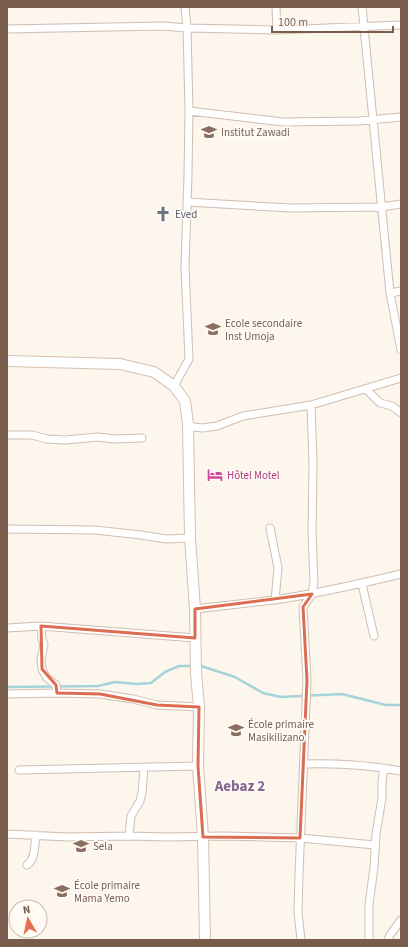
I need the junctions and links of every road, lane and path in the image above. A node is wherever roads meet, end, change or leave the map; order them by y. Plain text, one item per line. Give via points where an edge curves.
1 (185, 7) edge
2 (276, 7) edge
3 (362, 7) edge
4 (401, 25) edge
5 (364, 26) junction
6 (187, 28) junction
7 (7, 29) edge
8 (277, 30) junction
9 (189, 110) junction
10 (401, 117) edge
11 (373, 120) junction
12 (187, 202) junction
13 (401, 204) edge
14 (381, 207) junction
15 (401, 291) edge
16 (390, 293) junction
17 (401, 350) edge
18 (7, 362) edge
19 (401, 378) edge
20 (174, 386) junction
21 (366, 389) junction
22 (311, 405) junction
23 (401, 412) edge
24 (188, 424) junction
25 (7, 435) edge
26 (142, 438) dead end
27 (270, 528) dead end
28 (7, 529) edge
29 (190, 538) junction
30 (401, 574) edge
31 (362, 584) junction
32 (312, 594) junction
33 (275, 600) junction
34 (195, 609) junction
35 (41, 626) junction
36 (7, 628) edge
37 (374, 636) dead end
38 (195, 638) junction
39 (57, 693) junction
40 (7, 694) edge
41 (199, 707) junction
42 (304, 764) junction
43 (198, 766) junction
44 (144, 768) junction
45 (384, 768) junction
46 (18, 770) dead end
47 (401, 771) edge
48 (7, 834) edge
49 (36, 835) junction
50 (129, 836) junction
51 (203, 837) junction
52 (300, 838) junction
53 (375, 845) junction
54 (27, 865) dead end
55 (401, 920) edge
56 (205, 940) edge
57 (301, 940) edge
58 (368, 940) edge
59 (388, 940) edge

1 - 6 street
2 - 8 street
3 - 5 street
4 - 5 street
5 - 8 street
5 - 11 street
6 - 7 street via 163,26
6 - 8 street
6 - 9 street
9 - 11 street via 283,122
9 - 12 street
10 - 11 street
11 - 14 street
12 - 14 street via 290,208
12 - 20 street via 189,359
13 - 14 street
14 - 16 street
15 - 16 street
16 - 17 street
18 - 20 street via 120,364 154,372
19 - 21 street
20 - 24 street via 185,401
21 - 22 street
21 - 23 street via 380,403
22 - 24 street via 244,416 217,426 203,428
22 - 32 street via 314,581
24 - 29 street
25 - 26 street via 65,440 98,437 127,440
27 - 33 street via 278,568
28 - 29 street via 95,530 167,539
29 - 34 street
30 - 31 street
31 - 32 street
31 - 37 street
32 - 33 street
32 - 42 street via 303,607 307,680
33 - 34 street
34 - 38 street
35 - 36 street
35 - 38 street
35 - 39 street via 44,644 42,669 46,677 56,685
38 - 41 street
39 - 40 street
39 - 41 street via 100,694 157,705
41 - 43 street
42 - 45 street
42 - 52 street
43 - 44 street
43 - 51 street
44 - 46 street
44 - 50 street via 142,792 131,816
45 - 47 street
45 - 53 street
48 - 49 street
49 - 50 street
49 - 54 street via 33,856
50 - 51 street
51 - 52 street
51 - 56 street
52 - 53 street
52 - 57 street via 298,912
53 - 58 street
55 - 59 street

